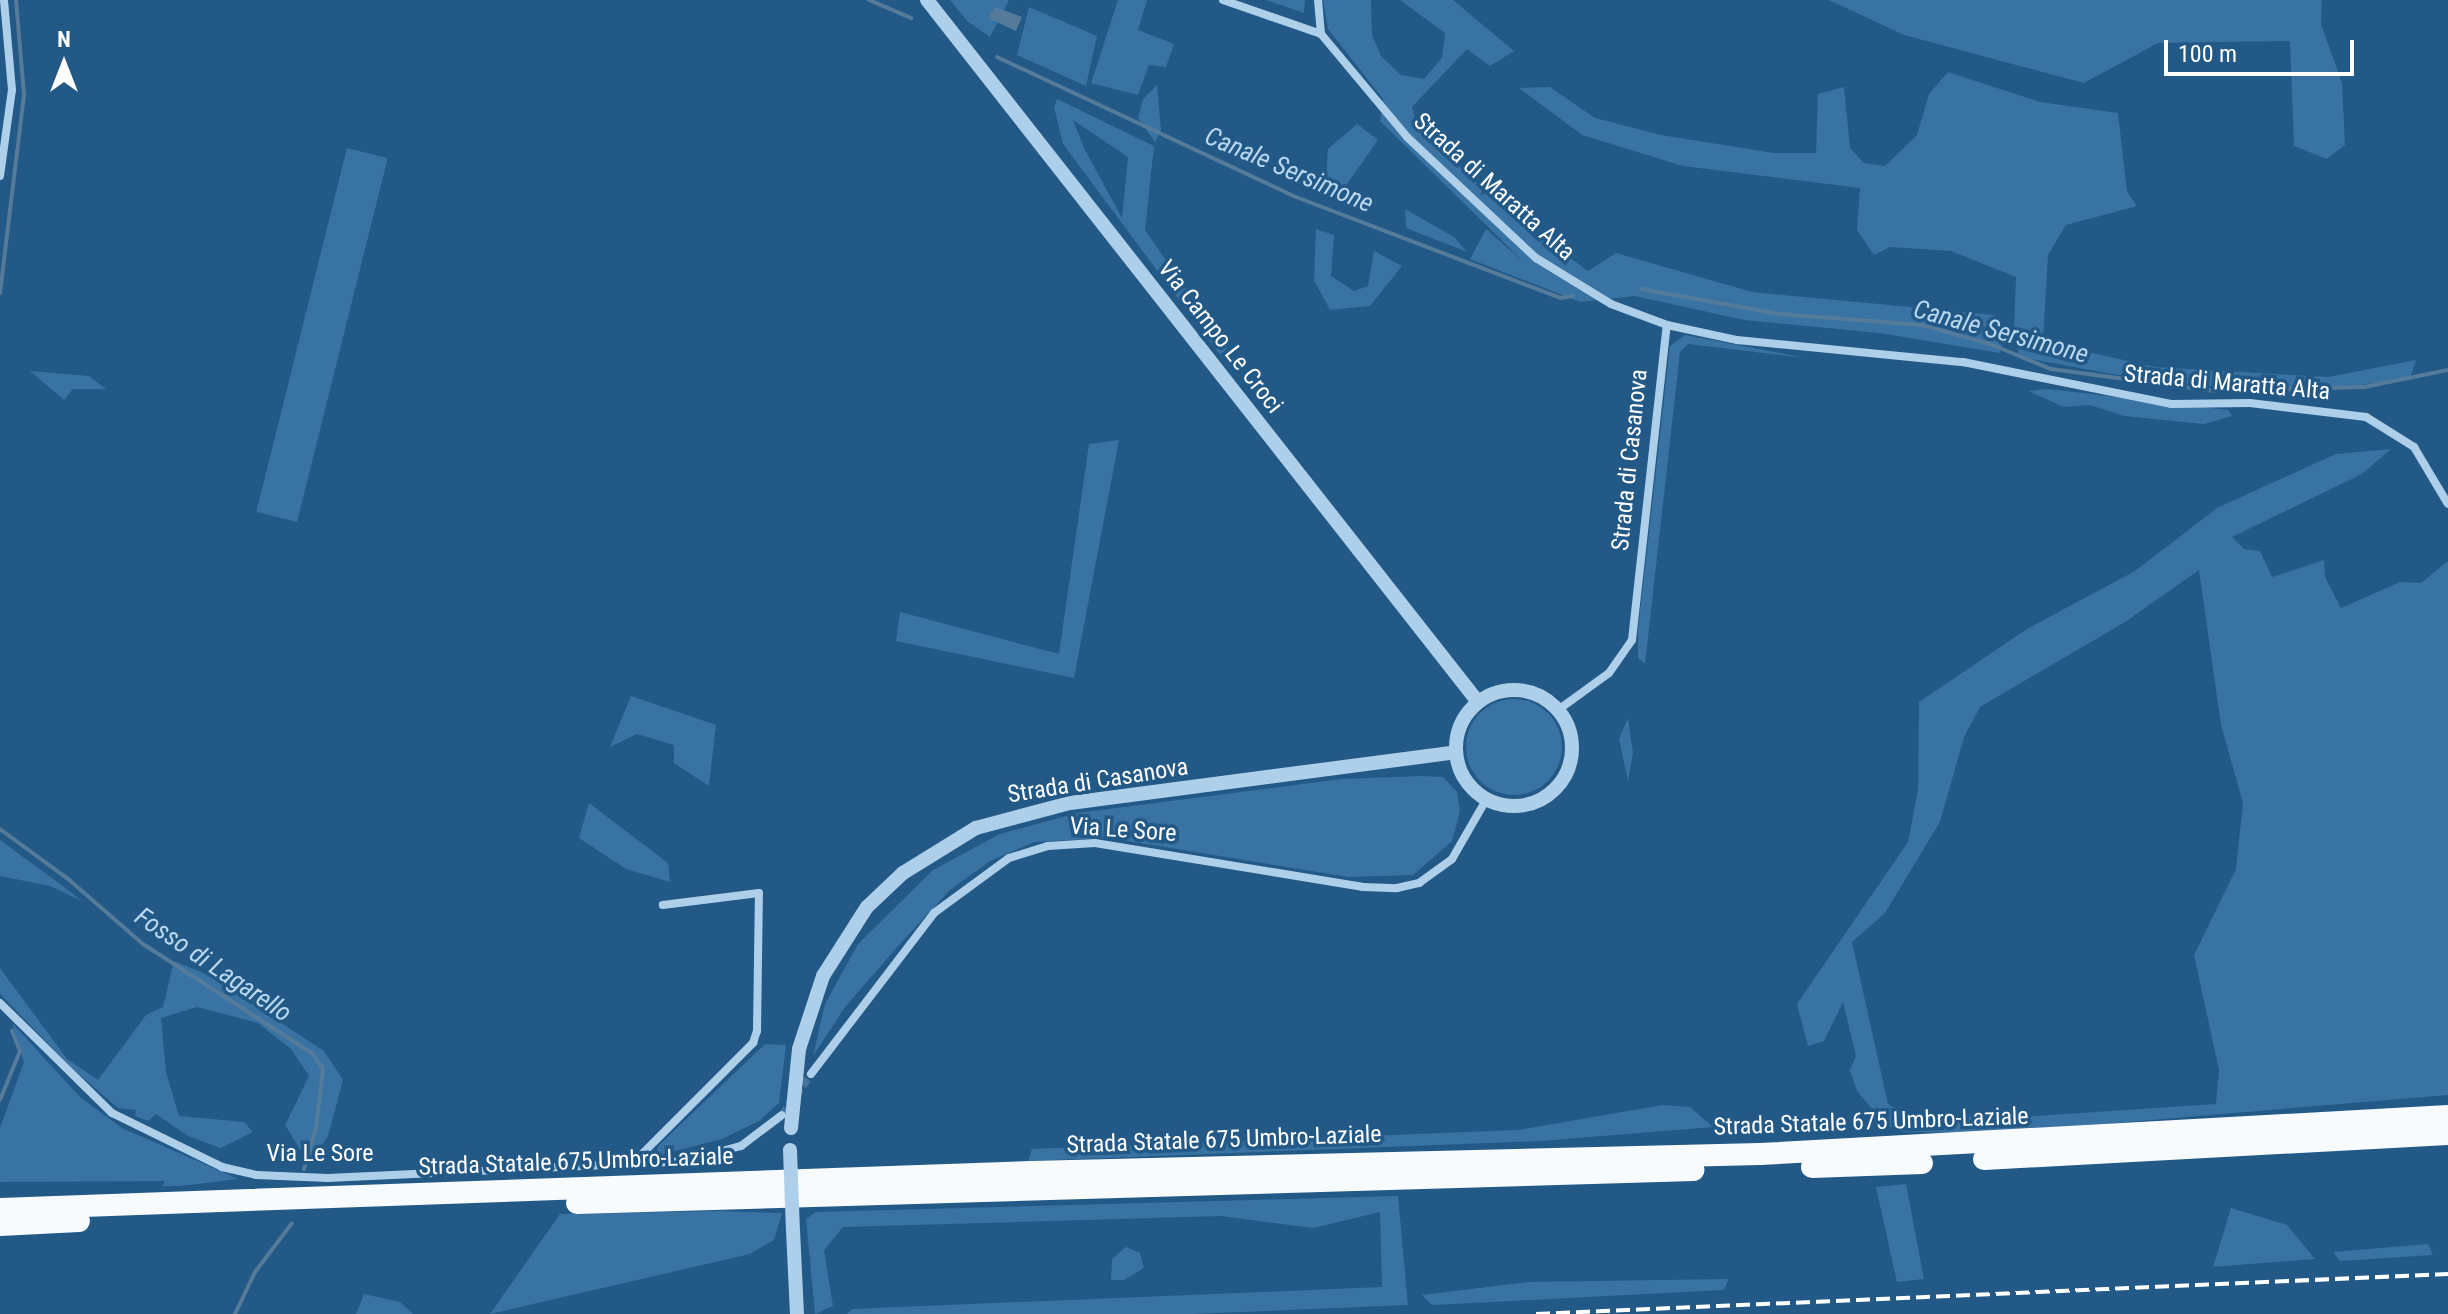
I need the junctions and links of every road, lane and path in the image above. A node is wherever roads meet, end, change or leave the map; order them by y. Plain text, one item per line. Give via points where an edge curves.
1 (4, 0) edge
2 (927, 0) edge
3 (1223, 0) edge
4 (1318, 0) edge
5 (1321, 34) junction
6 (0, 176) edge
7 (1667, 325) junction
8 (2448, 504) edge
9 (1478, 702) junction
10 (1558, 710) junction
11 (1455, 752) junction
12 (1486, 800) junction
13 (663, 905) dead end
14 (0, 1003) edge
15 (811, 1074) tunnel mouth
16 (782, 1115) tunnel mouth
17 (2448, 1116) edge
18 (2448, 1134) edge
19 (631, 1165) junction
20 (0, 1209) edge
21 (0, 1225) edge
22 (797, 1314) edge

1 - 6 street via 12,90
2 - 9 street, Via Campo Le Croci
3 - 5 street
4 - 5 street
5 - 7 street, Strada di Maratta Alta via 1407,137 1536,258 1573,285
7 - 8 street, Strada di Maratta Alta via 1737,340 1963,362 2171,404 2250,403 2366,417 2414,447
7 - 10 street, Strada di Casanova via 1632,640 1609,673
9 - 10 street via 1497,692 1519,690 1541,696
9 - 11 street via 1460,724
10 - 12 street via 1573,747 1560,785 1526,805
11 - 12 street via 1465,780
11 - 22 street, Strada di Casanova, bridge via 1045,807 976,828 903,873 867,907 823,976 799,1049 790,1150
12 - 15 street, Via Le Sore via 1452,859 1419,883 1397,888 1363,887 1095,843 1048,846 1009,858 934,913
13 - 19 street via 759,893 757,1031 753,1043
14 - 19 street, Via Le Sore via 112,1113 240,1173 328,1178
16 - 19 street, Via Le Sore via 763,1134 716,1155
17 - 20 highway, Strada Statale 675 Umbro-Laziale via 1760,1154 1094,1170
18 - 21 highway, Strada Statale 675 Umbro-Laziale via 1847,1166

